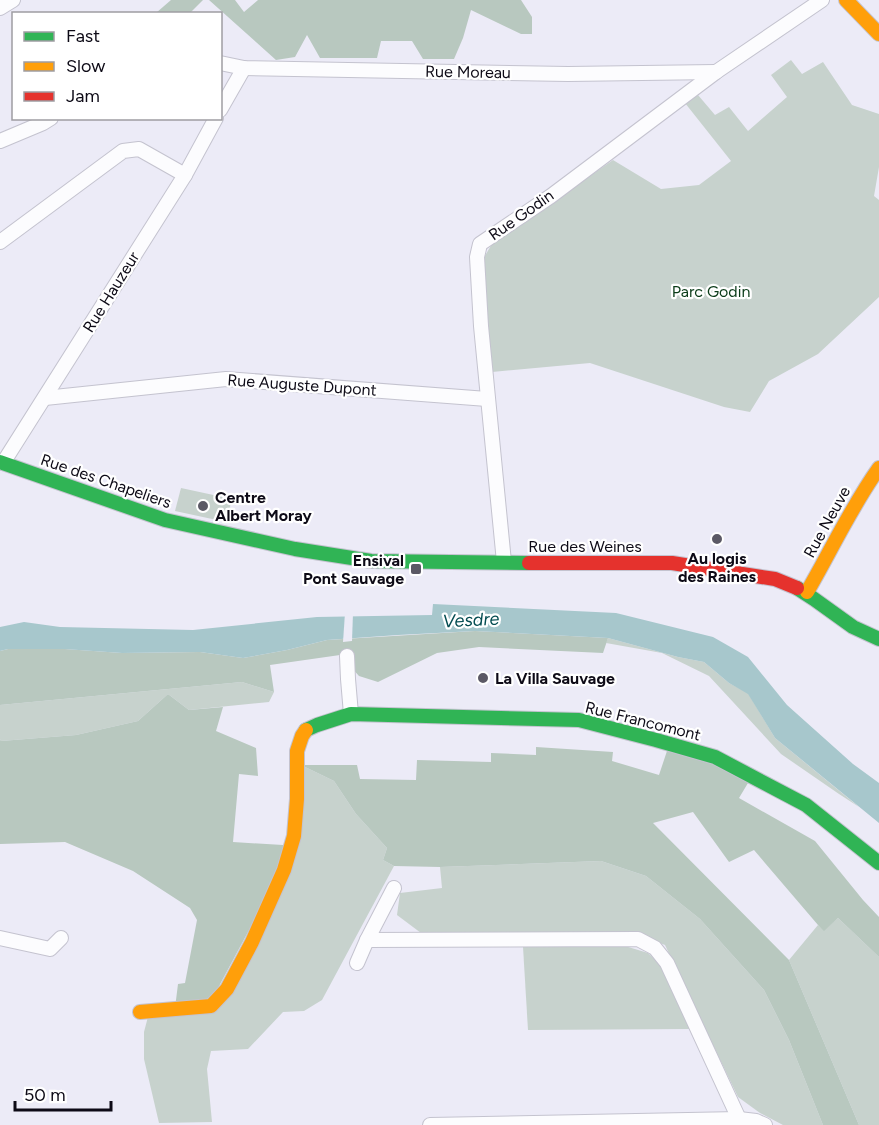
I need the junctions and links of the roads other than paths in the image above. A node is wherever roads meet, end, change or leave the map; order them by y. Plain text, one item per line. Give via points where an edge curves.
1 (13, 0) edge
2 (822, 0) edge
3 (846, 0) edge
4 (0, 9) edge
5 (879, 34) edge
6 (222, 64) edge
7 (244, 69) junction
8 (716, 72) junction
9 (222, 107) edge
10 (48, 120) edge
11 (215, 120) edge
12 (0, 141) edge
13 (184, 175) junction
14 (0, 242) edge
15 (45, 398) junction
16 (487, 399) junction
17 (1, 462) edge
18 (879, 468) edge
19 (358, 559) joint
20 (504, 562) junction
21 (807, 592) junction
22 (879, 639) edge
23 (347, 656) dead end
24 (351, 714) junction
25 (879, 864) edge
26 (393, 888) dead end
27 (0, 938) edge
28 (61, 938) dead end
29 (367, 940) junction
30 (357, 963) dead end
31 (140, 1012) dead end
32 (740, 1119) junction
33 (430, 1125) edge
34 (765, 1125) edge

1 - 4 street
2 - 8 street, Rue Godin
3 - 5 street
6 - 7 street, Rue Moreau
7 - 8 street, Rue Moreau
7 - 9 street
8 - 16 street, Rue Godin via 480,244 477,257
10 - 12 street
11 - 13 street, Rue Hauzeur
13 - 14 street via 139,149 123,151
13 - 15 street, Rue Hauzeur
15 - 16 street, Rue Auguste Dupont via 226,379
15 - 17 street, Rue Hauzeur
16 - 20 street, Rue Godin
17 - 19 street, Rue des Chapeliers via 165,520
18 - 21 street, Rue Neuve
19 - 20 street, Rue des Weines
20 - 21 street, Rue des Weines via 672,562 775,579
21 - 22 street, Rue des Weines via 851,626
23 - 24 street
24 - 25 street, Rue Francomont via 579,720 656,740 715,757 806,805
24 - 31 street, Rue Francomont via 316,725 302,736 297,751 294,836 288,857 252,942 227,988 211,1006
26 - 29 street
27 - 28 street via 50,949
29 - 30 street
29 - 32 street via 638,939 655,948 667,963
32 - 33 street
32 - 34 street

